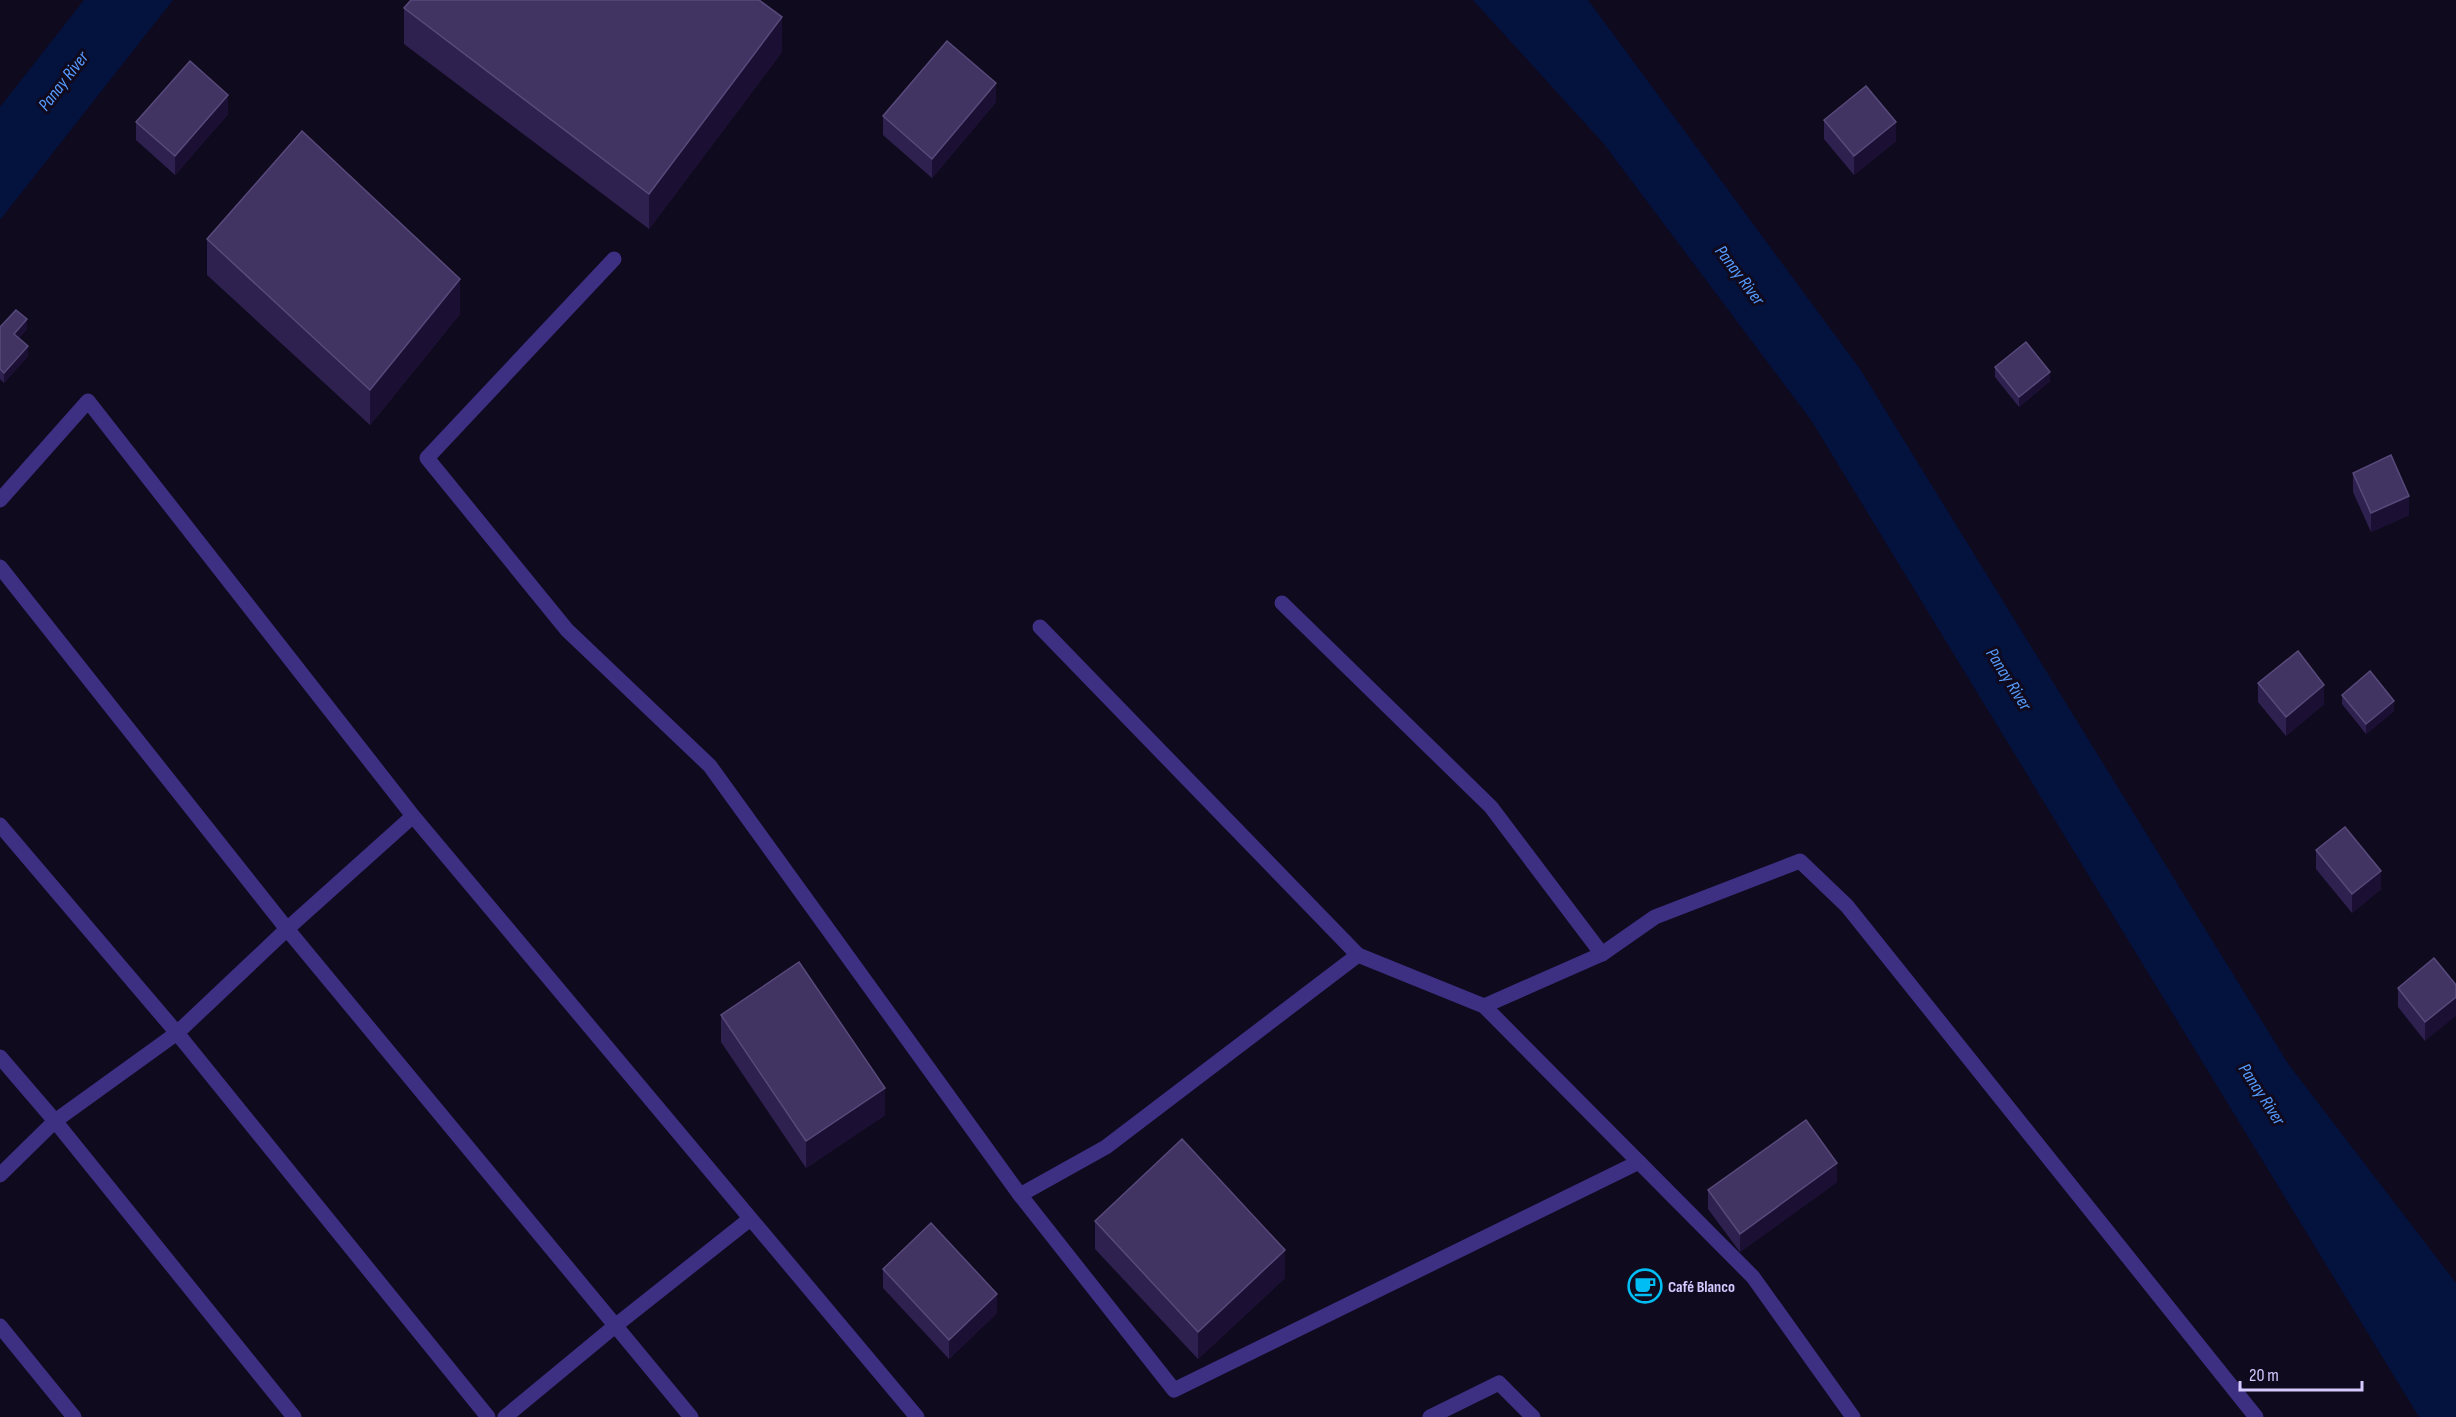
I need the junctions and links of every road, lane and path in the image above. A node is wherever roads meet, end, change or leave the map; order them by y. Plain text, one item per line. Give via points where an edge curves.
1 (614, 259) dead end
2 (0, 500) edge
3 (0, 567) edge
4 (1282, 603) dead end
5 (1040, 627) dead end
6 (413, 816) junction
7 (0, 825) edge
8 (287, 929) junction
9 (1602, 954) junction
10 (1358, 955) junction
11 (1484, 1006) junction
12 (177, 1033) junction
13 (0, 1057) edge
14 (55, 1121) junction
15 (1639, 1162) junction
16 (0, 1175) edge
17 (1020, 1195) junction
18 (750, 1219) junction
19 (0, 1326) edge
20 (615, 1326) junction
21 (74, 1417) edge
22 (294, 1417) edge
23 (488, 1417) edge
24 (505, 1417) edge
25 (692, 1417) edge
26 (917, 1417) edge
27 (1430, 1417) edge
28 (1533, 1417) edge
29 (1853, 1417) edge
30 (2256, 1417) edge

1 - 17 street via 427,458 567,630 710,766
2 - 6 street via 88,401
3 - 8 street
4 - 9 street via 1491,807
5 - 10 street
6 - 8 street
6 - 18 street
7 - 12 street
8 - 12 street
8 - 20 street
9 - 11 street
9 - 30 street via 1655,916 1800,861 1846,906
10 - 11 street
10 - 17 street via 1106,1147
11 - 15 street
12 - 14 street
12 - 23 street
13 - 14 street
14 - 16 street
14 - 22 street
15 - 17 street via 1174,1390
15 - 29 street via 1754,1277
18 - 20 street
18 - 26 street
19 - 21 street
20 - 24 street
20 - 25 street
27 - 28 street via 1499,1383

